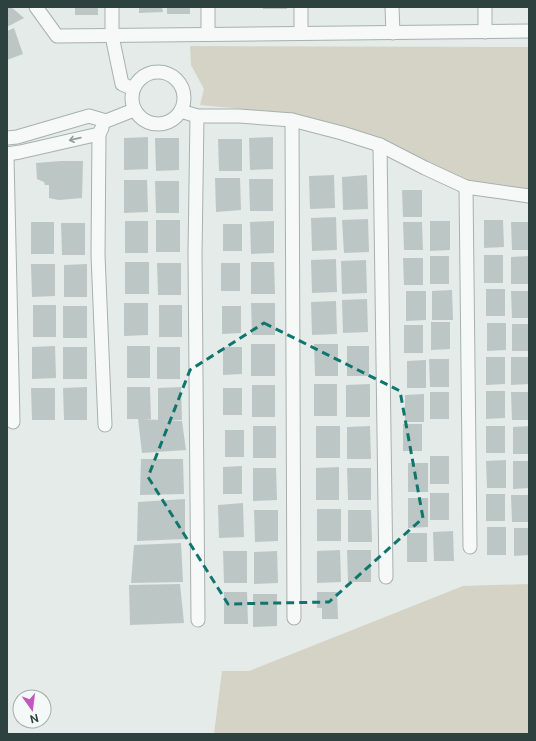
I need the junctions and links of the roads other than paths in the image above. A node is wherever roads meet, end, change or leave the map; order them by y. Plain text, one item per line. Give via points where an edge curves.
1 (36, 7) edge
2 (112, 7) edge
3 (208, 7) edge
4 (301, 7) edge
5 (392, 7) edge
6 (485, 7) edge
7 (529, 31) edge
8 (486, 32) junction
9 (301, 33) junction
10 (393, 33) junction
11 (208, 34) junction
12 (112, 36) junction
13 (133, 89) junction
14 (134, 110) junction
15 (180, 111) junction
16 (197, 116) junction
17 (292, 120) junction
18 (106, 121) junction
19 (99, 134) junction
20 (7, 138) edge
21 (380, 145) junction
22 (7, 154) edge
23 (7, 157) edge
24 (466, 187) junction
25 (529, 196) edge
26 (13, 422) dead end
27 (105, 425) dead end
28 (470, 547) dead end
29 (386, 577) dead end
30 (294, 618) dead end
31 (198, 620) dead end

1 - 12 street via 58,36
2 - 12 street
3 - 11 street
4 - 9 street
5 - 10 street
6 - 8 street
7 - 8 street
8 - 10 street
9 - 10 street
9 - 11 street
11 - 12 street
12 - 13 street via 122,84
13 - 14 street via 131,98
13 - 15 street via 137,82 152,72 169,74 176,79 184,94 184,103
14 - 15 street via 143,120 159,124 175,118
14 - 18 street
15 - 16 street
16 - 17 street
16 - 31 street via 195,262
17 - 21 street
17 - 30 street
18 - 19 street
18 - 20 street via 89,116
19 -> 22 street
19 - 27 street via 98,256
21 - 24 street
21 - 29 street
23 - 26 street
24 - 25 street
24 - 28 street

